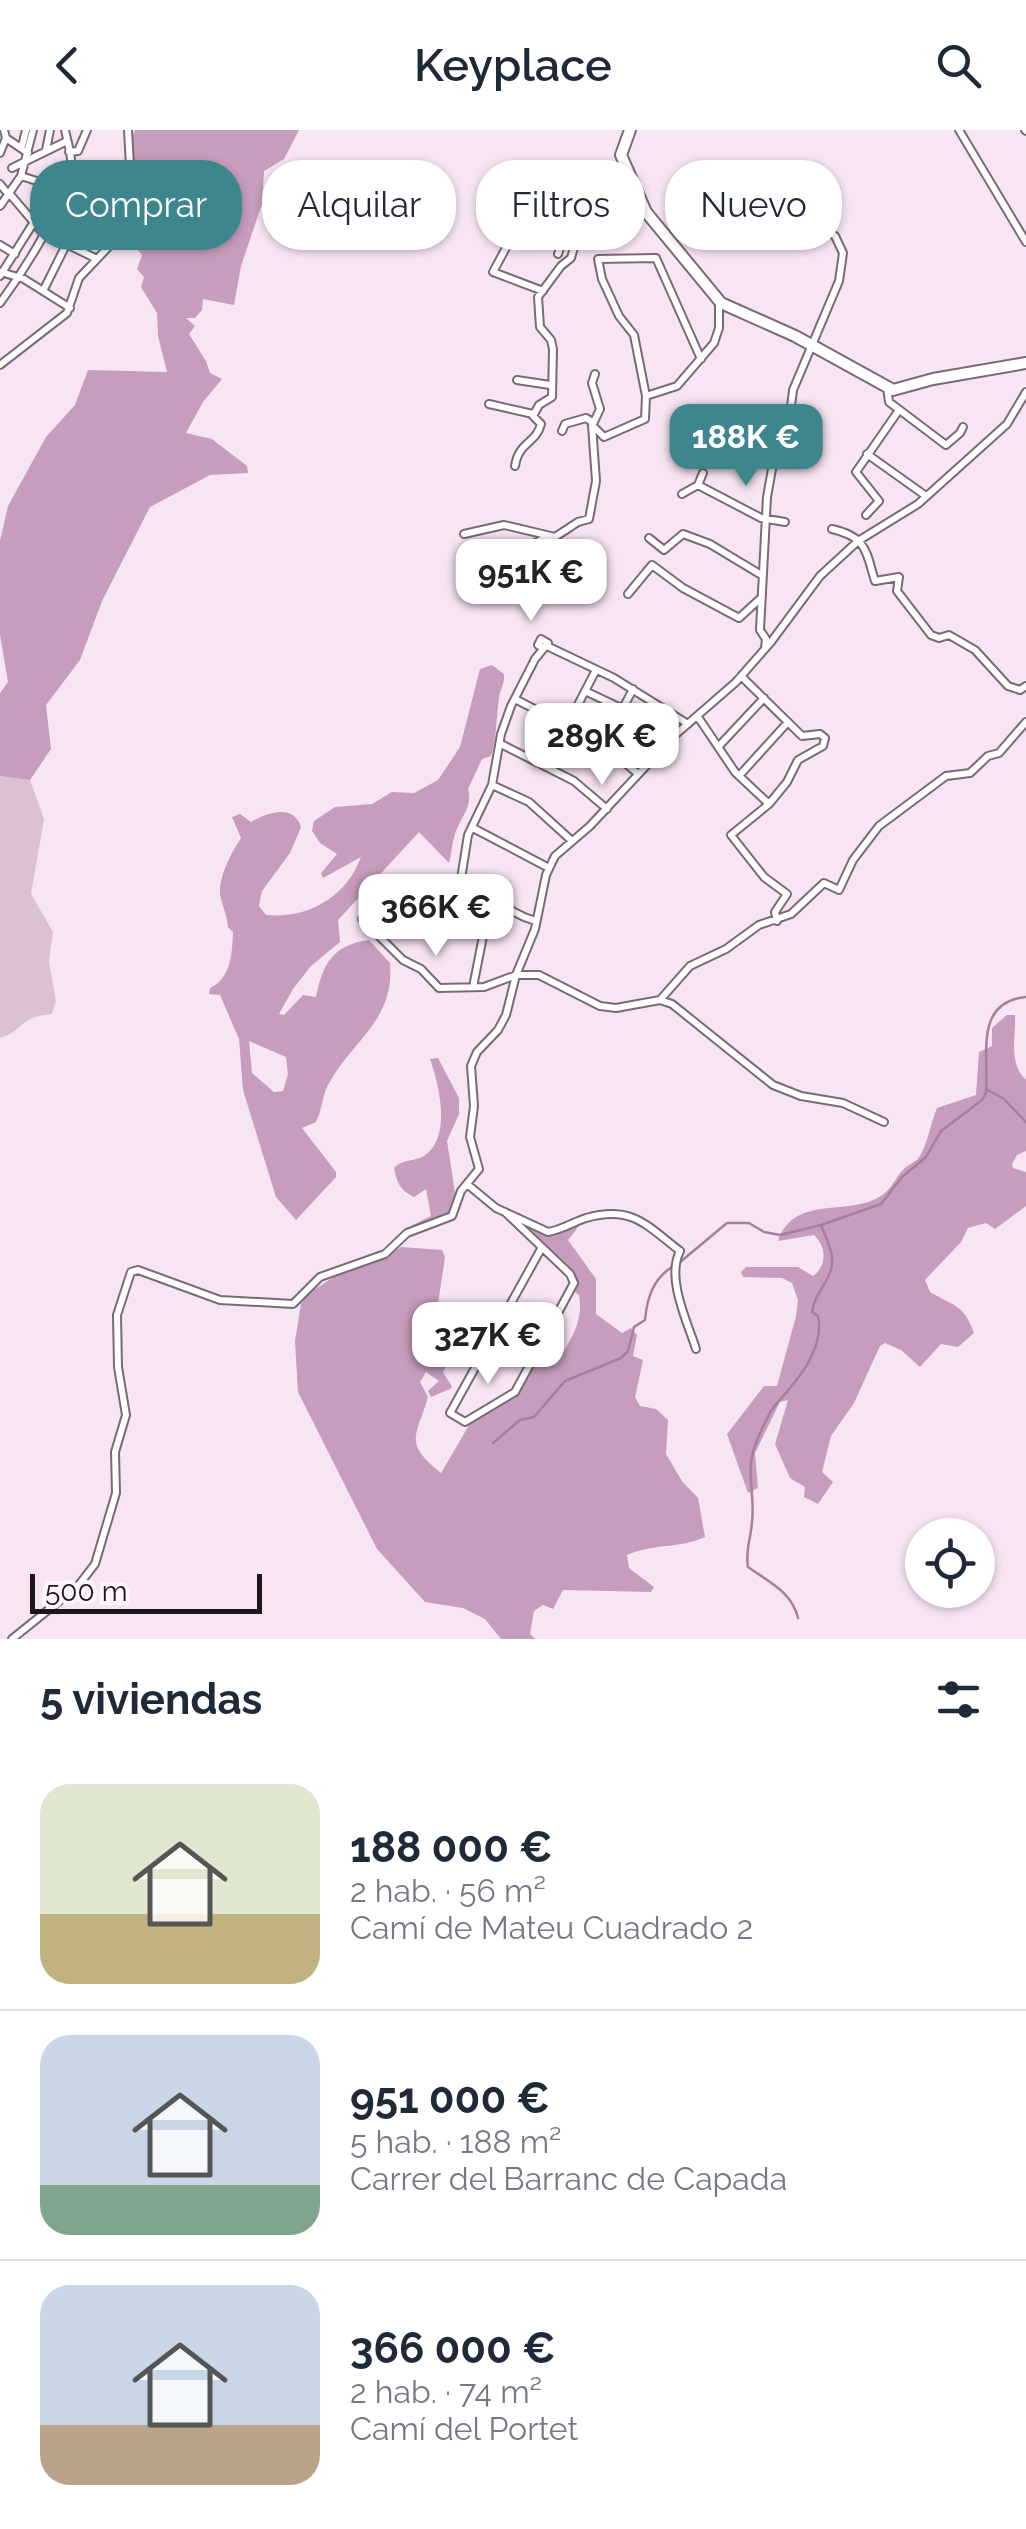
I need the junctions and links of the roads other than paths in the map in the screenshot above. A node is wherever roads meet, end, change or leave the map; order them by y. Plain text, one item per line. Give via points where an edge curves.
1 (50, 130) edge
2 (64, 130) edge
3 (87, 130) edge
4 (128, 130) edge
5 (630, 130) edge
6 (958, 130) edge
7 (29, 131) edge
8 (3, 134) edge
9 (63, 142) junction
10 (46, 150) junction
11 (24, 152) junction
12 (69, 152) junction
13 (0, 153) edge
14 (70, 160) edge
15 (12, 168) dead end
16 (22, 176) junction
17 (30, 179) edge
18 (0, 184) edge
19 (9, 193) junction
20 (0, 206) edge
21 (646, 212) joint
22 (30, 217) edge
23 (30, 229) edge
24 (1026, 242) edge
25 (0, 245) edge
26 (35, 250) edge
27 (63, 250) edge
28 (78, 250) edge
29 (505, 250) edge
30 (547, 250) dead end
31 (560, 250) edge
32 (573, 250) edge
33 (842, 250) edge
34 (15, 254) junction
35 (558, 254) junction
36 (96, 259) junction
37 (569, 260) junction
38 (1, 274) edge
39 (19, 278) junction
40 (43, 290) junction
41 (543, 291) junction
42 (720, 302) junction
43 (0, 303) edge
44 (70, 308) junction
45 (811, 344) junction
46 (701, 359) junction
47 (1026, 363) edge
48 (0, 366) edge
49 (595, 374) dead end
50 (517, 380) dead end
51 (550, 386) junction
52 (887, 388) junction
53 (1026, 392) edge
54 (646, 396) junction
55 (490, 404) dead end
56 (899, 410) junction
57 (533, 414) junction
58 (593, 424) junction
59 (963, 426) dead end
60 (562, 431) dead end
61 (867, 454) junction
62 (514, 466) dead end
63 (702, 474) dead end
64 (698, 486) junction
65 (682, 494) dead end
66 (926, 496) junction
67 (866, 516) dead end
68 (767, 520) junction
69 (785, 522) dead end
70 (832, 529) dead end
71 (464, 534) dead end
72 (547, 537) junction
73 (648, 538) dead end
74 (858, 541) junction
75 (510, 556) dead end
76 (763, 576) junction
77 (628, 594) dead end
78 (762, 597) junction
79 (765, 649) junction
80 (596, 670) junction
81 (741, 676) junction
82 (1026, 686) edge
83 (585, 690) junction
84 (634, 690) junction
85 (764, 698) junction
86 (514, 699) junction
87 (623, 709) junction
88 (698, 717) junction
89 (788, 722) junction
90 (1026, 722) edge
91 (688, 724) junction
92 (567, 726) junction
93 (502, 744) junction
94 (604, 746) junction
95 (719, 746) junction
96 (637, 774) junction
97 (739, 776) junction
98 (492, 785) junction
99 (769, 804) junction
100 (608, 809) junction
101 (474, 828) junction
102 (572, 840) junction
103 (548, 868) junction
104 (480, 888) junction
105 (362, 919) dead end
106 (536, 921) junction
107 (776, 921) junction
108 (516, 975) junction
109 (473, 987) junction
110 (660, 1000) junction
111 (884, 1122) dead end
112 (467, 1184) junction
113 (505, 1212) junction
114 (541, 1249) junction
115 (696, 1349) dead end
116 (12, 1639) edge

1 - 10 street
2 - 9 street
3 - 12 street via 78,152
4 - 36 street via 131,181 118,234
5 - 21 main road via 622,160
6 - 24 street
7 - 11 street
8 - 11 street
8 - 13 street
9 - 10 street
9 - 12 street
10 - 11 street
11 - 15 street
11 - 16 street
12 - 14 street
16 - 17 street
16 - 19 street
18 - 19 street
19 - 20 street
19 - 22 street
21 - 42 main road
23 - 34 street
25 - 34 street
26 - 39 street
27 - 40 street
28 - 36 street
29 - 41 street via 493,272
30 - 35 street
31 - 35 street
32 - 37 street
33 - 45 street via 840,281
34 - 38 street
35 - 37 street
36 - 44 street via 80,278
37 - 41 street
38 - 39 street
39 - 40 street
39 - 43 street
40 - 44 street
41 - 51 street via 538,301 540,327 551,340
42 - 45 main road
42 - 46 street via 719,332
44 - 48 street
45 - 52 main road
45 - 68 street via 774,458
46 - 54 street via 677,386
46 - 54 street via 657,259 597,260 620,319 634,335
47 - 52 main road
49 - 58 street via 600,409
50 - 51 street
51 - 57 street via 552,397
52 - 56 street via 887,399
53 - 66 street via 1011,420
54 - 58 street via 642,421 604,437
55 - 57 street
56 - 59 street via 946,445
56 - 61 street
57 - 62 street via 541,424 538,434 520,447
58 - 60 street via 578,418
58 - 72 street via 590,520
61 - 66 street
61 - 67 street via 856,474 879,503
63 - 64 street
64 - 65 street
64 - 68 street
66 - 74 street
68 - 69 street
68 - 76 street
70 - 74 street
71 - 72 street via 504,526
72 - 75 street
73 - 76 street via 664,550 683,534
74 - 79 street via 812,585
74 - 82 street via 872,560 874,581 899,577 897,591 931,634 949,635 975,650 1008,686
76 - 78 street
77 - 78 street via 652,566 739,618
78 - 79 street
79 - 81 street
80 - 83 street
80 - 84 street
80 - 86 street via 543,646
81 - 85 street
81 - 88 street
83 - 87 street
83 - 92 street
84 - 87 street
84 - 91 street
85 - 89 street
85 - 95 street
86 - 92 street
86 - 93 street
87 - 94 street
88 - 91 street
88 - 95 street
89 - 97 street
89 - 99 street via 802,736 820,734 825,742 798,760
90 - 107 street via 999,753 970,773 946,776 884,822 838,890 821,885
91 - 96 street
92 - 94 street
93 - 98 street
93 - 100 street via 574,781
94 - 96 street
95 - 97 street
96 - 100 street
97 - 99 street
98 - 101 street
98 - 102 street via 529,802
99 - 107 street via 731,834 764,877 786,892
100 - 102 street
101 - 103 street
101 - 104 street via 461,879
102 - 103 street
103 - 106 street
104 - 106 street
104 - 109 street via 488,910
105 - 109 street via 434,986
106 - 108 street
107 - 110 street via 690,966
108 - 109 street
108 - 110 street via 550,977 609,1007
108 - 112 street via 502,1024 471,1066 470,1137 479,1167
110 - 111 street via 683,1009 782,1088 843,1103
112 - 113 street
112 - 116 street via 447,1220 407,1233 375,1258 320,1276 295,1304 222,1300 131,1272 116,1320 126,1415 115,1452 116,1493 95,1564
113 - 114 street
113 - 115 street via 550,1232 588,1217 632,1214 680,1251 674,1266
114 - 114 street via 572,1276 573,1286 515,1392 466,1422 450,1412

